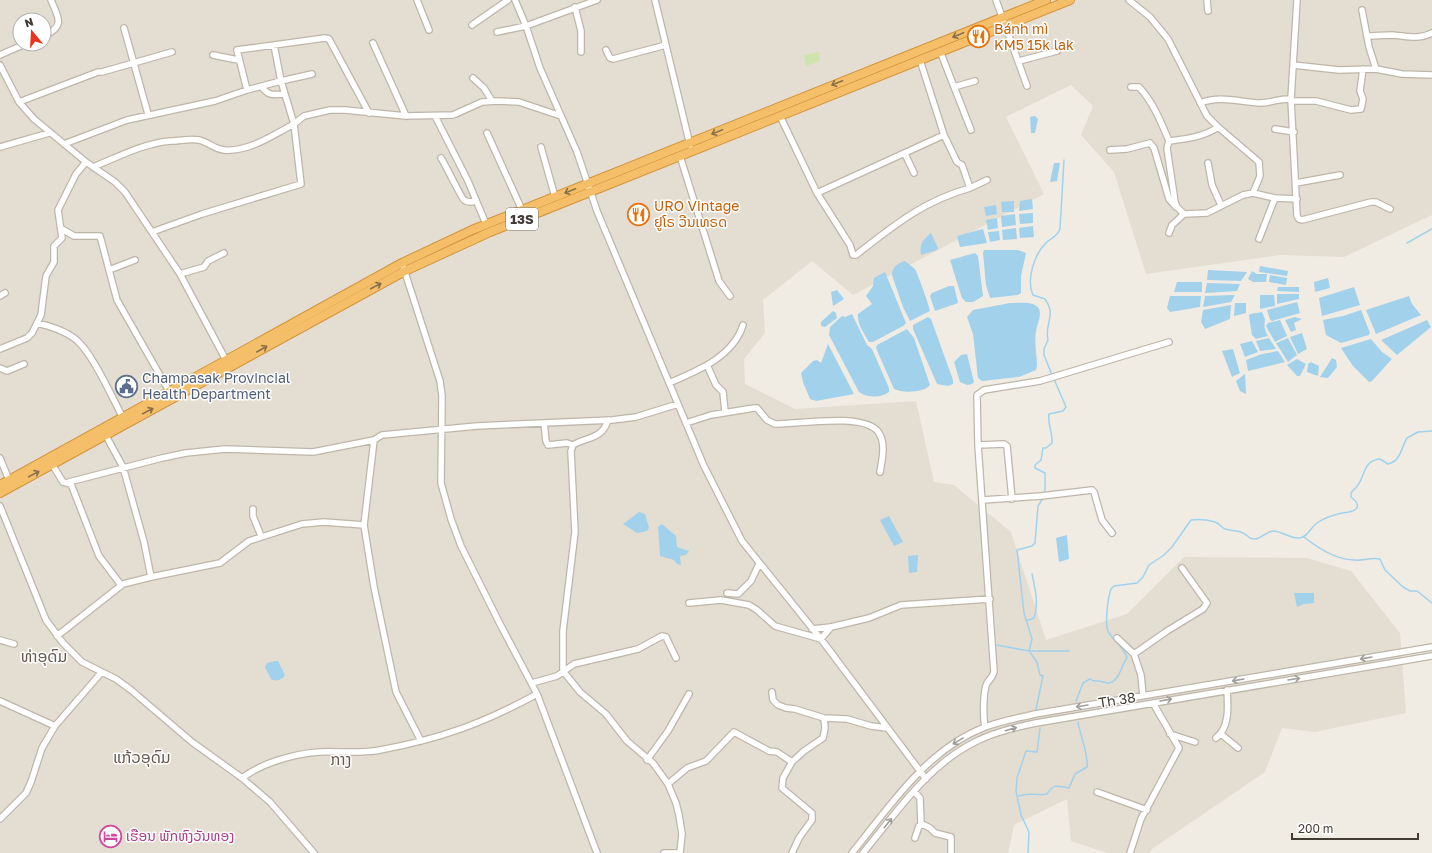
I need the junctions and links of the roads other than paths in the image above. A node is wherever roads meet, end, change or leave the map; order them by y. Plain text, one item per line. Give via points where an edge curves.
1 (51, 0) edge
2 (417, 0) edge
3 (508, 0) edge
4 (514, 0) edge
5 (597, 0) edge
6 (655, 0) edge
7 (996, 0) edge
8 (1046, 0) edge
9 (1070, 0) edge
10 (1129, 0) edge
11 (1207, 0) edge
12 (1297, 0) edge
13 (575, 7) junction
14 (1362, 10) dead end
15 (1208, 12) dead end
16 (1004, 20) junction
17 (472, 25) dead end
18 (526, 26) junction
19 (124, 28) dead end
20 (429, 30) dead end
21 (52, 31) edge
22 (497, 32) dead end
23 (1432, 33) edge
24 (1367, 36) junction
25 (373, 44) dead end
26 (274, 45) junction
27 (666, 45) junction
28 (12, 50) edge
29 (606, 50) dead end
30 (1057, 51) dead end
31 (172, 52) dead end
32 (581, 52) dead end
33 (940, 52) junction
34 (0, 55) edge
35 (212, 55) dead end
36 (238, 60) junction
37 (920, 60) junction
38 (1019, 61) junction
39 (135, 63) junction
40 (0, 65) edge
41 (1293, 65) junction
42 (894, 66) junction
43 (1363, 69) junction
44 (1376, 69) junction
45 (312, 74) dead end
46 (1432, 75) edge
47 (473, 78) dead end
48 (281, 81) junction
49 (975, 81) dead end
50 (1027, 86) dead end
51 (262, 87) junction
52 (954, 87) junction
53 (1131, 87) dead end
54 (246, 90) junction
55 (284, 94) junction
56 (1292, 100) junction
57 (492, 101) junction
58 (19, 102) junction
59 (1200, 103) junction
60 (369, 113) junction
61 (148, 114) junction
62 (406, 116) junction
63 (435, 116) junction
64 (561, 116) junction
65 (780, 116) junction
66 (294, 124) junction
67 (1218, 127) junction
68 (1275, 129) dead end
69 (971, 130) dead end
70 (1294, 132) junction
71 (50, 133) junction
72 (487, 133) dead end
73 (944, 135) junction
74 (1169, 141) junction
75 (64, 144) junction
76 (0, 147) edge
77 (541, 147) dead end
78 (691, 147) junction
79 (1110, 150) dead end
80 (905, 154) junction
81 (680, 156) junction
82 (441, 158) dead end
83 (86, 162) junction
84 (1208, 163) dead end
85 (93, 166) junction
86 (914, 173) dead end
87 (1340, 175) dead end
88 (987, 180) dead end
89 (1296, 183) junction
90 (588, 184) junction
91 (970, 188) junction
92 (590, 192) junction
93 (817, 193) junction
94 (1253, 193) junction
95 (555, 197) junction
96 (1275, 198) junction
97 (1296, 199) junction
98 (476, 201) junction
99 (1221, 205) junction
100 (1177, 208) junction
101 (1390, 209) dead end
102 (522, 210) junction
103 (1184, 214) junction
104 (486, 224) junction
105 (62, 229) junction
106 (472, 230) junction
107 (152, 232) junction
108 (1169, 233) dead end
109 (475, 239) junction
110 (1259, 239) dead end
111 (224, 253) dead end
112 (135, 260) dead end
113 (403, 267) junction
114 (109, 270) junction
115 (180, 274) junction
116 (730, 296) dead end
117 (37, 323) junction
118 (743, 325) dead end
119 (1169, 342) dead end
120 (0, 349) edge
121 (226, 360) junction
122 (24, 364) dead end
123 (707, 364) junction
124 (230, 367) junction
125 (0, 368) edge
126 (669, 383) junction
127 (168, 391) junction
128 (678, 404) junction
129 (725, 412) junction
130 (122, 416) junction
131 (608, 420) junction
132 (544, 423) junction
133 (686, 423) junction
134 (441, 429) junction
135 (106, 434) junction
136 (374, 440) junction
137 (573, 445) junction
138 (978, 445) junction
139 (0, 458) edge
140 (50, 461) junction
141 (123, 468) junction
142 (880, 472) dead end
143 (9, 480) junction
144 (69, 482) junction
145 (0, 485) edge
146 (0, 493) edge
147 (1012, 499) junction
148 (983, 500) junction
149 (0, 506) edge
150 (253, 509) dead end
151 (364, 525) junction
152 (1112, 533) dead end
153 (261, 536) junction
154 (759, 564) junction
155 (1182, 568) dead end
156 (151, 577) junction
157 (121, 585) junction
158 (727, 593) dead end
159 (990, 599) junction
160 (689, 603) dead end
161 (831, 627) junction
162 (812, 629) junction
163 (57, 636) junction
164 (1117, 638) dead end
165 (821, 639) junction
166 (0, 640) edge
167 (14, 644) dead end
168 (1432, 647) edge
169 (1134, 654) junction
170 (1386, 655) junction
171 (1432, 656) edge
172 (676, 658) dead end
173 (1388, 663) junction
174 (563, 671) junction
175 (101, 673) junction
176 (532, 683) junction
177 (1227, 690) junction
178 (772, 692) dead end
179 (537, 694) junction
180 (689, 694) dead end
181 (1143, 696) junction
182 (0, 701) edge
183 (1114, 701) junction
184 (1153, 703) junction
185 (1114, 709) junction
186 (824, 718) junction
187 (55, 726) junction
188 (985, 727) junction
189 (887, 728) junction
190 (1170, 734) junction
191 (421, 741) junction
192 (1195, 742) dead end
193 (1238, 748) dead end
194 (647, 760) junction
195 (792, 762) junction
196 (919, 771) junction
197 (242, 778) junction
198 (926, 779) junction
199 (668, 784) junction
200 (914, 791) junction
201 (1097, 792) dead end
202 (1147, 810) junction
203 (0, 819) edge
204 (921, 824) junction
205 (915, 838) dead end
206 (314, 853) edge
207 (597, 853) edge
208 (664, 853) edge
209 (680, 853) edge
210 (792, 853) edge
211 (852, 853) edge
212 (863, 853) edge
213 (951, 853) edge
214 (1130, 853) edge

1 - 21 street via 59,24
2 - 20 street
3 - 17 street
4 - 18 street
5 - 13 street
6 - 27 street
7 - 16 street
8 - 16 highway, 13S
9 - 16 highway, 13S
10 - 59 street via 1161,29
11 - 15 street
12 - 41 street
13 - 18 street
13 - 32 street via 581,30
14 - 24 street
16 - 33 highway, 13S
16 - 38 street
16 -> 42 highway, 13S
18 - 22 street
18 - 64 street via 540,68
19 - 39 street
23 - 24 street via 1425,37 1412,38 1393,35
24 - 44 street
25 - 62 street
26 - 36 street via 237,50
26 - 48 street
26 - 60 street via 327,38
27 - 29 street via 613,59
27 - 78 street
28 - 34 street
30 - 38 street
31 - 39 street
33 - 37 highway, 13S
33 - 52 street
35 - 36 street
36 - 54 street
37 - 42 highway, 13S
37 - 73 street
38 - 50 street
39 - 58 street via 98,72
39 - 61 street
40 - 58 street
41 - 43 street via 1339,70
41 - 56 street
42 - 65 highway, 13S
42 -> 78 highway, 13S
43 - 44 street
43 - 56 street via 1361,109 1351,110 1316,101
44 - 46 street via 1402,74
45 - 48 street
47 - 57 street via 482,84
48 - 51 street
48 - 55 street
49 - 52 street
51 - 54 street
51 - 55 street via 266,93 272,95
52 - 69 street
53 - 74 street via 1139,86 1145,93
54 - 61 street via 215,101
55 - 66 street
56 - 59 street via 1260,103 1217,98
56 - 70 street
57 - 63 street via 482,102 453,115
57 - 64 street via 519,102
58 - 71 street
59 - 67 street via 1207,116
60 - 62 street
60 - 66 street via 330,110 304,116
61 - 75 street
62 - 63 street
63 - 98 street
64 - 90 street
65 - 78 highway, 13S
65 - 93 street
66 - 85 street via 263,141 235,150 217,148 199,140 169,141 149,145
66 - 107 street via 301,184
67 - 74 street via 1210,133
67 - 94 street via 1259,162 1260,176
68 - 70 street
70 - 89 street
71 - 75 street
71 - 76 street
72 - 102 street
73 - 80 street
73 - 91 street via 957,162 962,165
74 - 100 street via 1167,148
75 - 83 street
77 - 95 street
78 - 81 highway, 13S
78 - 90 highway, 13S
79 - 100 street via 1150,143 1154,148 1169,199
80 - 86 street
80 - 93 street
81 - 92 highway, 13S
81 - 116 street via 719,281
82 - 98 street via 456,183 461,198 470,203
83 - 85 street
83 - 105 street via 76,174 58,210
84 - 99 street via 1212,185
85 - 107 street via 120,187
87 - 89 street
88 - 91 street
89 - 97 street
90 - 92 street
90 -> 95 highway, 13S
91 - 93 street via 950,193 916,210 854,256 850,245
92 - 109 highway, 13S
92 - 126 street
94 - 96 street
94 - 99 street
95 - 102 highway, 13S
96 - 97 street
96 - 110 street
97 - 101 street via 1297,216 1302,220 1371,202
98 - 104 street
99 - 103 street via 1207,213
100 - 103 street
102 - 104 highway, 13S
103 - 108 street via 1172,225
104 - 106 highway, 13S
105 - 114 street via 74,236 100,236
105 - 117 street via 62,238 54,246 54,262 46,276 41,315
106 - 109 highway
106 - 113 highway, 13S
107 - 115 street
109 - 113 highway, 13S
111 - 115 street via 208,261 204,267
112 - 114 street
113 - 121 highway, 13S
124 -> 113 highway, 13S
113 - 134 street via 440,381
114 - 127 street via 117,300
115 - 121 street
117 - 120 street via 27,338
117 - 130 street via 54,327 76,338 91,359
118 - 123 street via 738,337 724,352
119 - 138 street via 1053,377 980,392 976,399
121 - 124 street
121 - 127 highway, 13S
122 - 125 street via 7,371
123 - 126 street
123 - 129 street via 716,386 723,392
135 -> 124 highway, 13S
126 - 128 street
127 - 130 highway, 13S
128 - 131 street via 636,417
128 - 133 street
129 - 133 street
129 - 142 street via 757,408 766,420 774,424 848,421 869,425 880,434 883,442
130 - 140 highway, 13S
131 - 132 street
131 - 137 street via 606,427 597,436
132 - 134 street
132 - 137 street via 548,445
133 - 154 street via 726,509 746,547
134 - 136 street via 382,435
134 - 176 street via 441,483 451,519 461,546 496,617
135 - 140 highway, 13S
135 - 141 street
136 - 141 street via 313,452 235,449 202,452 162,458
136 - 151 street
137 - 174 street via 571,451 575,532 563,631
138 - 147 street via 1007,446
138 - 148 street
139 - 143 street
140 - 143 highway, 13S
140 - 144 street via 63,482
146 -> 140 highway, 13S
141 - 144 street
141 - 156 street
143 - 145 highway, 13S
144 - 157 street via 99,556
147 - 148 street
147 - 152 street via 1092,490 1102,520
148 - 159 street
149 - 163 street via 44,614
150 - 153 street
151 - 153 street via 312,523
151 - 191 street via 396,692
153 - 156 street via 248,541 220,563
154 - 158 street via 751,581 738,594
154 - 162 street
155 - 169 street via 1207,603 1203,610
156 - 157 street
157 - 163 street
159 - 161 street via 901,605 868,618
159 - 188 street via 994,672 987,684 985,695
160 - 165 street via 721,600 749,605 775,626
161 - 162 street
161 - 165 street
162 - 165 street
163 - 175 street via 82,662
164 - 169 street
165 - 189 street
166 - 167 street
168 - 170 street, Th 38
169 - 181 street via 1141,674
170 - 173 street
170 -> 181 street, Th 38
171 - 173 street, Th 38
172 - 174 street via 666,637 662,636 638,649 574,664
177 -> 173 street, Th 38
174 - 176 street via 557,676
174 - 194 street via 580,692 606,714
175 - 187 street
175 - 197 street via 116,679 192,742
176 - 179 street
184 -> 177 street, Th 38
177 - 193 street via 1226,720 1219,736
178 - 186 street via 773,700 778,705
179 - 191 street via 476,724
179 - 207 street
180 - 194 street via 668,731
181 - 183 street, Th 38
182 - 187 street
183 - 185 street
183 -> 188 street, Th 38 via 1035,714
184 - 185 street, Th 38
184 - 190 street
198 -> 185 street, Th 38 via 958,752 989,735 1036,723
186 - 189 street via 846,719
186 - 195 street via 824,738
187 - 203 street via 42,748 26,792
188 -> 196 street, Th 38 via 954,743
189 - 196 street
190 - 192 street
190 - 202 street via 1179,748
191 - 197 street via 378,751 318,752 300,755 255,770
194 - 199 street via 653,763
195 - 199 street via 734,732 706,761 687,768
195 - 210 street via 783,778 782,788 813,816
196 - 198 street
196 - 211 street, Th 38
197 - 206 street via 270,802
198 - 200 street, Th 38
199 - 209 street via 679,815 682,834
200 - 204 street via 920,798
212 -> 200 street, Th 38
201 - 202 street
202 - 214 street via 1139,824
204 - 205 street
204 - 213 street via 951,837
208 - 209 street

